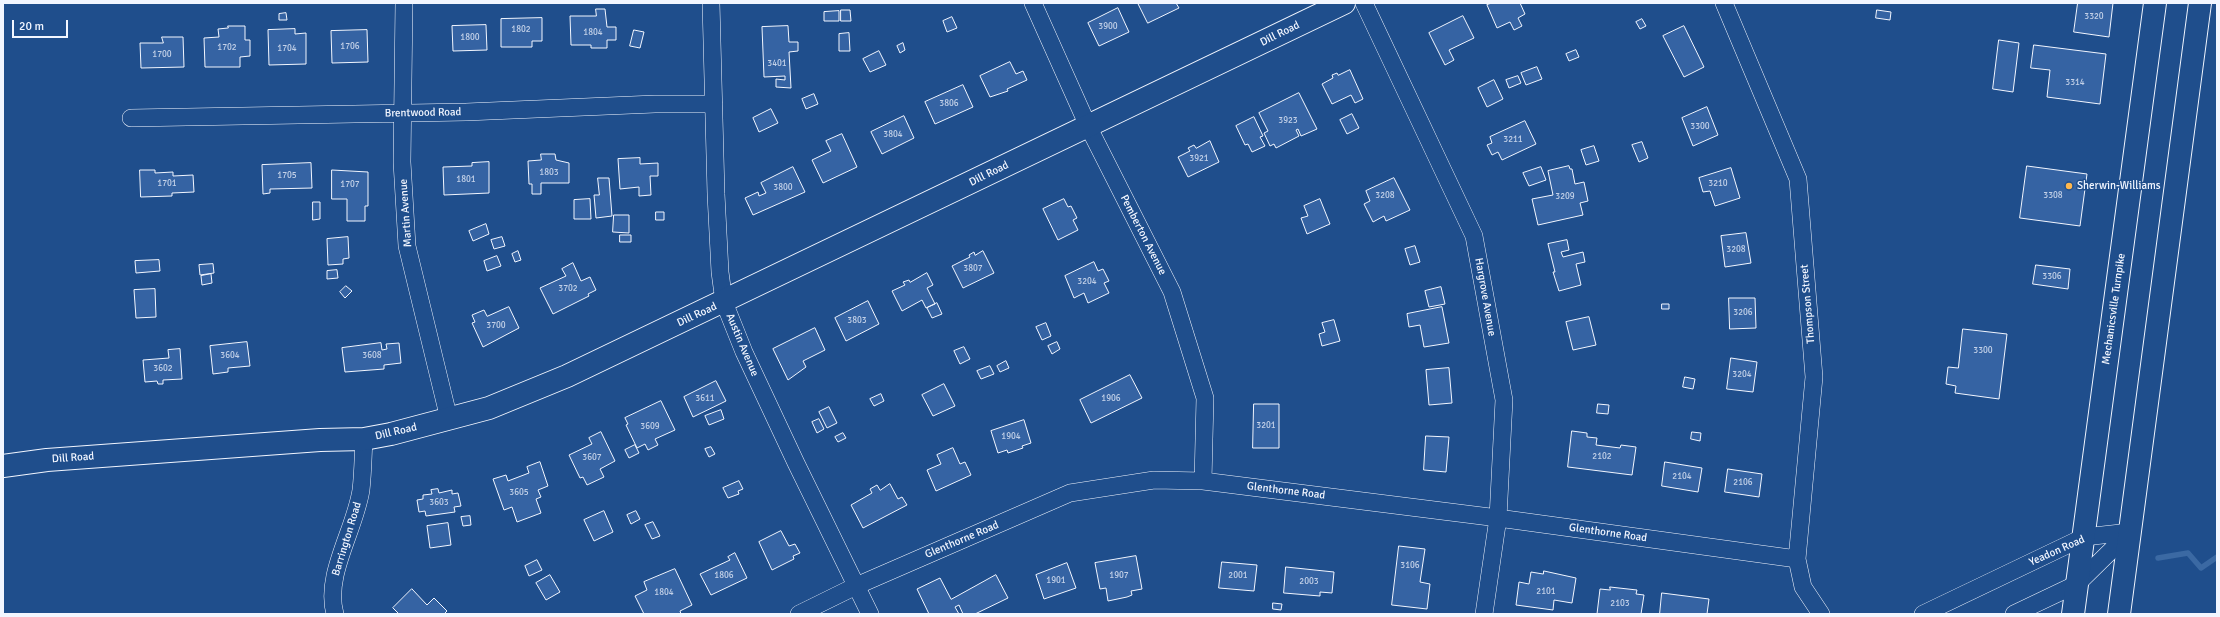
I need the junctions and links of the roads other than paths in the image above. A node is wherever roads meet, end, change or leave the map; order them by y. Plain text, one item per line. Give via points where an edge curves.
1 (404, 3) edge
2 (712, 3) edge
3 (1033, 3) edge
4 (1344, 3) edge
5 (1364, 3) edge
6 (1724, 3) edge
7 (2155, 3) edge
8 (2200, 3) edge
9 (714, 104) junction
10 (403, 113) junction
11 (131, 118) dead end
12 (1088, 126) junction
13 (724, 302) junction
14 (449, 419) junction
15 (364, 438) junction
16 (3, 466) edge
17 (1203, 481) junction
18 (1498, 518) junction
19 (2130, 532) junction
20 (2084, 537) junction
21 (1797, 559) junction
22 (2077, 584) junction
23 (856, 586) junction
24 (335, 614) edge
25 (799, 614) edge
26 (870, 614) edge
27 (1484, 614) edge
28 (1821, 614) edge
29 (1923, 614) edge
30 (2014, 614) edge
31 (2073, 614) edge
32 (2119, 614) edge

1 - 10 street, Martin Avenue
2 - 9 street, Austin Avenue
3 - 12 street, Pemberton Avenue
4 - 12 main road, Dill Road
5 - 18 street, Hargrove Avenue via 1474,236 1504,400
6 - 21 street, Thompson Street via 1798,179 1814,377
7 - 20 main road, Mechanicsville Turnpike
8 - 19 main road
9 - 10 street, Brentwood Road
9 - 13 street, Austin Avenue via 720,272
10 - 11 street, Brentwood Road
10 - 14 street, Martin Avenue via 402,162 407,246
12 - 13 main road, Dill Road
12 - 17 street, Pemberton Avenue via 1172,292 1205,398
13 - 14 main road, Dill Road via 568,376 489,408
13 - 23 street, Austin Avenue via 750,366
14 - 15 main road, Dill Road
15 - 16 main road, Dill Road via 47,460
15 - 24 street, Barrington Road via 361,491 332,590
17 - 18 street, Glenthorne Road
17 - 23 street, Glenthorne Road via 1154,480 1070,493
18 - 21 street, Glenthorne Road
18 - 27 street, Hargrove Avenue
19 - 20 street, Yeadon Road
19 - 22 street
19 - 32 main road
20 - 22 main road, Mechanicsville Turnpike
20 - 29 street, Yeadon Road
21 - 28 street, Thompson Street via 1803,587
22 - 30 street
22 - 31 main road, Mechanicsville Turnpike
23 - 25 street, Glenthorne Road
23 - 26 street, Austin Avenue

